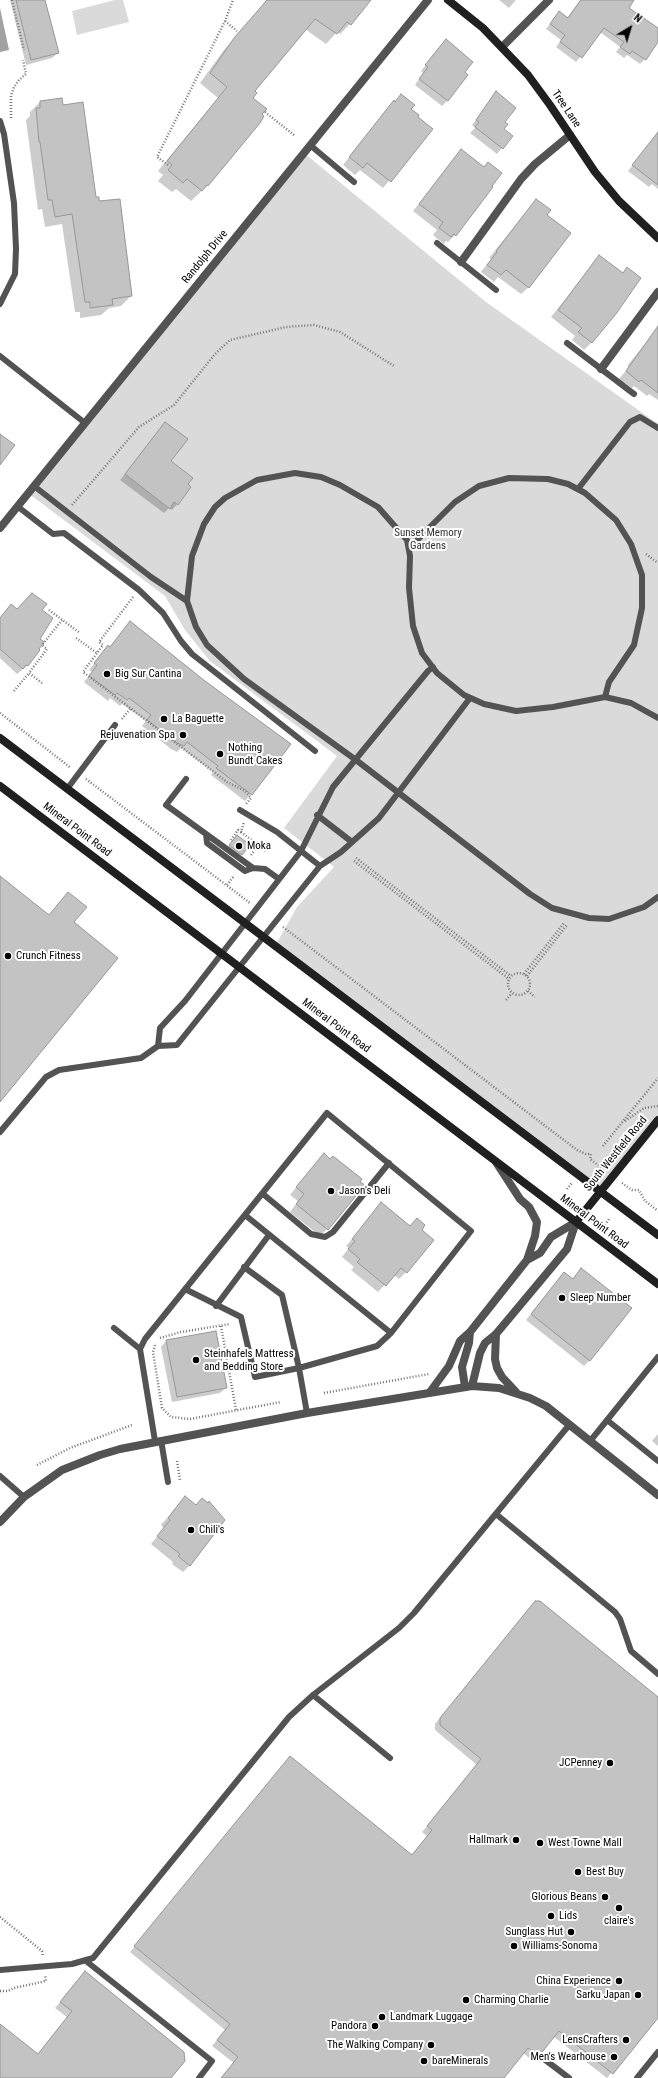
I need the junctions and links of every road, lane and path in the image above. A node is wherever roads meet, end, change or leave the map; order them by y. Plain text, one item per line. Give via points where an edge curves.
1 (12, 0) edge
2 (233, 0) edge
3 (428, 0) edge
4 (448, 0) edge
5 (548, 0) edge
6 (225, 21) junction
7 (237, 31) dead end
8 (502, 47) junction
9 (24, 50) dead end
10 (23, 60) dead end
11 (265, 112) dead end
12 (11, 120) dead end
13 (0, 121) edge
14 (294, 135) dead end
15 (570, 135) junction
16 (310, 145) junction
17 (168, 165) dead end
18 (354, 182) dead end
19 (656, 234) edge
20 (437, 243) dead end
21 (461, 262) junction
22 (496, 290) dead end
23 (658, 292) edge
24 (0, 304) edge
25 (567, 343) dead end
26 (0, 356) edge
27 (394, 366) dead end
28 (601, 369) junction
29 (634, 394) dead end
30 (85, 423) junction
31 (658, 428) edge
32 (34, 486) junction
33 (578, 489) junction
34 (17, 506) junction
35 (67, 512) junction
36 (0, 528) edge
37 (409, 550) junction
38 (128, 593) dead end
39 (187, 601) junction
40 (49, 610) dead end
41 (62, 620) junction
42 (80, 633) dead end
43 (76, 638) dead end
44 (97, 653) junction
45 (433, 667) junction
46 (29, 673) junction
47 (42, 683) dead end
48 (14, 691) dead end
49 (605, 697) junction
50 (470, 698) junction
51 (0, 714) edge
52 (658, 718) edge
53 (115, 725) dead end
54 (0, 738) edge
55 (315, 751) dead end
56 (356, 760) junction
57 (79, 773) junction
58 (186, 779) dead end
59 (0, 786) edge
60 (67, 789) junction
61 (398, 794) junction
62 (242, 810) junction
63 (318, 815) junction
64 (241, 832) junction
65 (206, 834) junction
66 (352, 842) junction
67 (225, 848) junction
68 (266, 851) dead end
69 (301, 851) junction
70 (356, 858) dead end
71 (354, 861) dead end
72 (320, 866) junction
73 (253, 868) junction
74 (279, 880) junction
75 (236, 891) dead end
76 (658, 898) edge
77 (244, 923) junction
78 (565, 924) dead end
79 (289, 932) dead end
80 (263, 937) junction
81 (221, 954) junction
82 (240, 967) junction
83 (526, 975) junction
84 (510, 977) junction
85 (528, 991) junction
86 (512, 993) junction
87 (535, 997) dead end
88 (506, 1000) dead end
89 (158, 1046) junction
90 (658, 1078) edge
91 (658, 1106) edge
92 (658, 1120) edge
93 (620, 1125) junction
94 (0, 1132) edge
95 (603, 1146) dead end
96 (494, 1159) junction
97 (590, 1159) dead end
98 (389, 1163) junction
99 (572, 1183) dead end
100 (567, 1189) dead end
101 (632, 1190) dead end
102 (600, 1191) junction
103 (262, 1194) junction
104 (658, 1212) edge
105 (245, 1216) junction
106 (609, 1219) dead end
107 (576, 1222) junction
108 (605, 1225) dead end
109 (269, 1235) junction
110 (658, 1235) edge
111 (527, 1260) junction
112 (244, 1267) junction
113 (658, 1284) edge
114 (185, 1289) junction
115 (216, 1306) junction
116 (230, 1324) dead end
117 (220, 1326) junction
118 (114, 1328) dead end
119 (470, 1332) junction
120 (391, 1333) junction
121 (496, 1334) junction
122 (140, 1349) junction
123 (658, 1357) edge
124 (299, 1368) junction
125 (432, 1373) dead end
126 (468, 1387) junction
127 (430, 1392) junction
128 (324, 1393) dead end
129 (517, 1393) junction
130 (281, 1402) dead end
131 (236, 1410) junction
132 (307, 1413) junction
133 (607, 1420) junction
134 (570, 1424) junction
135 (132, 1425) dead end
136 (590, 1440) junction
137 (158, 1441) junction
138 (176, 1458) dead end
139 (658, 1461) edge
140 (37, 1465) dead end
141 (0, 1476) edge
142 (180, 1480) dead end
143 (168, 1482) dead end
144 (658, 1495) edge
145 (24, 1497) junction
146 (496, 1514) junction
147 (0, 1522) edge
148 (658, 1674) edge
149 (313, 1695) junction
150 (390, 1758) dead end
151 (0, 1917) edge
152 (86, 1961) junction
153 (44, 1967) junction
154 (0, 1970) edge
155 (0, 1991) edge
156 (658, 2052) edge
157 (544, 2059) dead end
158 (199, 2078) edge
159 (568, 2078) edge
160 (637, 2078) edge

1 - 9 path
2 - 6 path
3 - 16 street, Randolph Drive
4 - 8 main road, Tree Lane
5 - 8 street
6 - 7 path
6 - 17 path via 157,156
8 - 15 main road, Tree Lane via 528,75
10 - 12 path via 26,74 14,87 10,106
11 - 14 path
13 - 24 lane via 14,202 16,249 15,274
15 - 19 main road, Tree Lane via 609,190
15 - 21 street via 521,179
16 - 18 lane
16 - 30 street, Randolph Drive
20 - 21 lane
21 - 22 lane
23 - 28 street
25 - 28 lane
26 - 30 lane
27 - 35 path via 340,332 314,325 286,326 230,340 174,405 139,427
28 - 29 lane
30 - 32 street, Randolph Drive
31 - 33 lane via 640,417 630,422
32 - 34 street, Randolph Drive
32 - 35 lane
33 - 37 lane via 548,479 517,478 479,486 455,502
33 - 49 lane via 616,520 631,544 642,575 642,608 634,645 609,682
34 - 36 street, Randolph Drive
34 - 55 lane via 53,534 64,533 139,590 163,613 192,654
35 - 39 lane via 151,577
37 - 39 lane via 407,540 378,507 340,485 321,477 295,473 257,480 225,498 204,524 192,556
37 - 45 lane via 413,626 422,653
38 - 44 path via 133,598 100,642 103,645
39 - 56 lane via 196,627 207,645 222,660
40 - 41 path
41 - 42 path
41 - 46 path via 42,645 47,649
43 - 44 path
44 - 62 path via 83,672 227,782 245,791 251,798
45 - 50 lane
45 - 56 lane
46 - 47 path
46 - 48 path
49 - 50 lane via 516,711
49 - 52 lane via 631,703
50 - 61 lane
51 - 57 path
53 - 57 lane
54 - 60 main road
56 - 61 lane
56 - 63 lane via 333,787
57 - 60 lane
57 - 75 path
58 - 65 lane via 166,805
59 - 81 main road, Mineral Point Road
60 - 77 main road
61 - 66 lane via 379,818
61 - 76 lane via 552,908 589,918 609,919 644,907
62 - 64 path via 244,822
62 - 69 lane
63 - 66 lane
63 - 69 lane
64 - 67 path via 238,830
64 - 68 path
65 - 67 lane
65 - 73 lane via 207,843 240,868 245,871
66 - 72 lane
67 - 73 lane
69 - 72 lane
69 - 74 lane
70 - 84 path
71 - 84 path
72 - 80 lane
73 - 74 lane via 265,868
74 - 77 lane
77 - 80 main road
77 - 81 lane
78 - 83 path
79 - 97 path via 576,1150 591,1154
80 - 82 lane
80 - 102 main road
81 - 82 main road, Mineral Point Road
81 - 89 lane via 185,1001 160,1028
82 - 89 lane via 177,1045
82 - 96 main road, Mineral Point Road
83 - 84 path via 520,973
83 - 85 path via 531,985
84 - 86 path via 508,988
85 - 86 path via 518,996
85 - 87 path
86 - 88 path
89 - 94 lane via 142,1058 60,1070 46,1077
90 - 93 path
91 - 93 path via 644,1108
92 - 102 main road, South Westfield Road
93 - 95 path
96 - 107 main road, Mineral Point Road
96 - 111 street via 520,1199 530,1207 537,1222
98 - 103 lane via 333,1232 325,1237 320,1238 311,1234
98 - 103 lane via 327,1113
98 - 120 lane via 472,1231
99 - 100 path
101 - 104 path via 639,1190 645,1202
102 - 107 main road, South Westfield Road
102 - 110 main road
103 - 105 lane
105 - 109 lane
105 - 114 lane
106 - 108 path
107 - 111 street via 551,1237 540,1253
107 - 113 main road, Mineral Point Road
107 - 121 street via 567,1249
109 - 112 lane
109 - 120 lane
111 - 119 street
112 - 115 lane
112 - 124 lane via 282,1295
114 - 115 lane
114 - 122 lane
115 - 124 lane via 241,1317 255,1377
116 - 117 path
117 - 131 path
117 - 131 path via 165,1336 157,1341 153,1352 162,1408 170,1418 190,1419
118 - 122 lane
119 - 126 street via 462,1367
119 - 127 street via 460,1341 450,1366
120 - 124 lane via 378,1346
121 - 126 street via 485,1343
121 - 129 street via 497,1368
122 - 137 lane
123 - 133 lane
124 - 132 lane
125 - 128 path
126 - 127 street
126 - 129 street via 500,1388
127 - 132 street
129 - 134 street via 546,1406
130 - 131 path
132 - 137 street
133 - 136 lane
133 - 139 lane
134 - 136 street
134 - 146 lane
135 - 140 path via 70,1448
136 - 144 street
137 - 143 lane
137 - 145 street via 82,1461 62,1470
138 - 142 path
141 - 145 lane
145 - 147 street
146 - 148 lane via 615,1612 631,1651
146 - 149 lane via 409,1618
149 - 150 lane
149 - 152 lane via 290,1717 98,1953
151 - 153 path via 42,1951
152 - 153 lane
152 - 158 lane via 212,2061
153 - 154 lane
153 - 155 path via 46,1981
156 - 160 lane
157 - 159 lane

